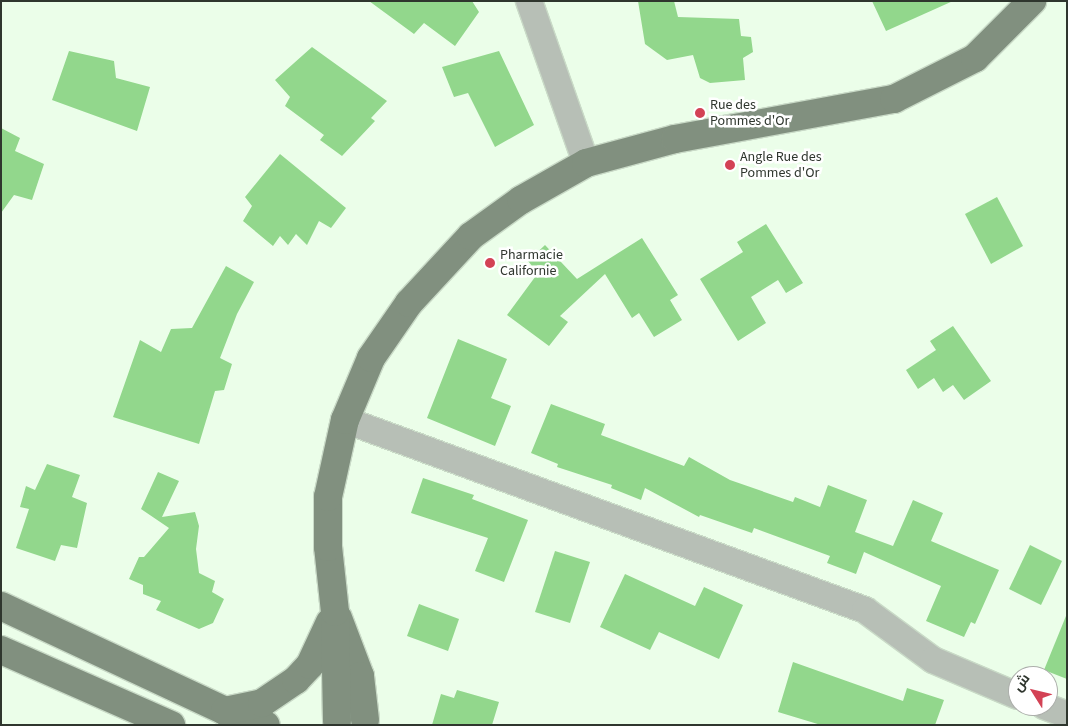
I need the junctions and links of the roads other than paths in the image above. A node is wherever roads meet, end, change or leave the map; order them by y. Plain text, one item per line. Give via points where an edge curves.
1 (529, 1) edge
2 (1032, 1) edge
3 (586, 163) junction
4 (344, 420) junction
5 (1, 606) edge
6 (335, 612) junction
7 (1, 650) edge
8 (1008, 692) edge
9 (226, 711) junction
10 (372, 722) edge
11 (333, 723) edge
12 (171, 725) edge
13 (266, 725) edge

1 - 3 street
2 - 3 main road via 975,58 894,99 675,139
3 - 4 main road via 521,200 471,236 409,303 377,350
4 - 6 main road via 328,497 328,547
4 - 8 street via 865,610 933,660
5 - 9 main road
6 - 9 main road via 310,665 296,680 262,703
6 - 10 main road via 358,669
6 - 11 main road
7 - 12 main road
9 - 13 main road
10 - 11 main road

